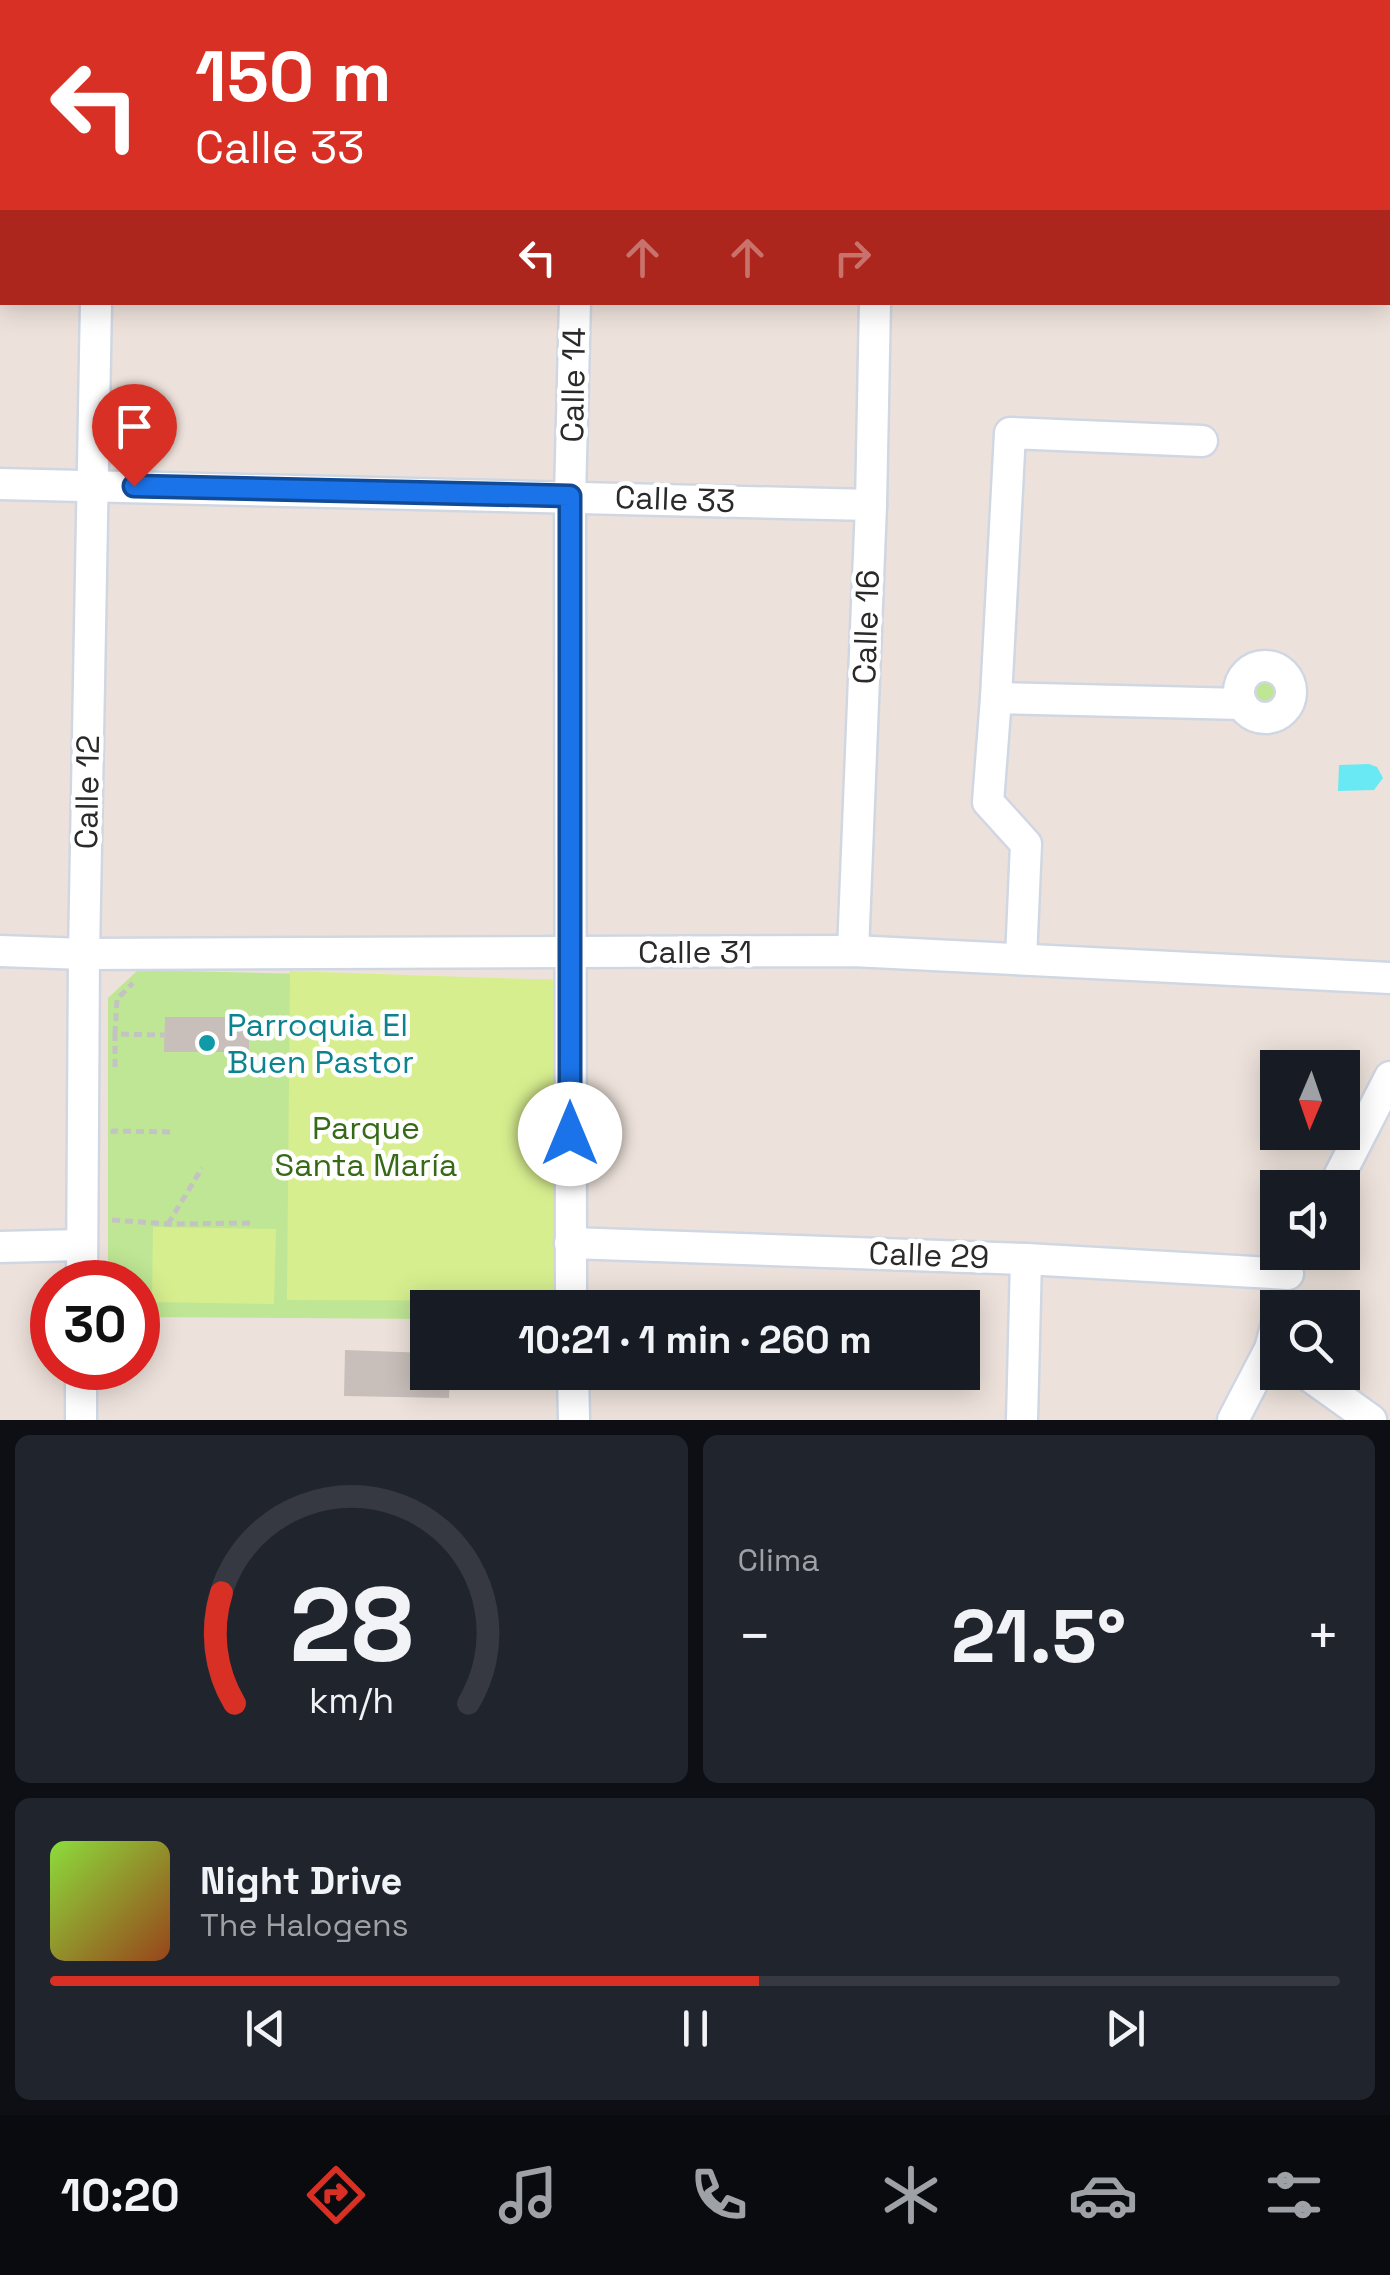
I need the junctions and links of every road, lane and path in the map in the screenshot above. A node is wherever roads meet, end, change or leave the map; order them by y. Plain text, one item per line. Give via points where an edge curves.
1 (96, 305) edge
2 (575, 305) edge
3 (875, 305) edge
4 (1202, 441) dead end
5 (0, 484) edge
6 (94, 486) junction
7 (570, 496) junction
8 (871, 506) junction
9 (996, 698) junction
10 (1242, 704) dead end
11 (0, 951) edge
12 (853, 951) junction
13 (570, 952) junction
14 (84, 954) junction
15 (1020, 959) junction
16 (1390, 978) edge
17 (164, 1034) dead end
18 (115, 1073) dead end
19 (1390, 1077) edge
20 (173, 1132) dead end
21 (113, 1149) dead end
22 (202, 1168) dead end
23 (1342, 1170) edge
24 (112, 1204) dead end
25 (253, 1223) dead end
26 (168, 1224) junction
27 (570, 1243) junction
28 (82, 1246) junction
29 (0, 1247) edge
30 (1026, 1259) junction
31 (82, 1260) edge
32 (1260, 1262) edge
33 (571, 1290) edge
34 (1260, 1369) edge
35 (82, 1390) edge
36 (573, 1390) edge
37 (1329, 1390) edge
38 (81, 1420) edge
39 (574, 1420) edge
40 (1022, 1420) edge
41 (1233, 1420) edge
42 (1371, 1420) edge

1 - 6 street, Calle 12
2 - 7 street, Calle 14
3 - 8 street, Calle 16
4 - 9 street via 1010,433
5 - 6 street, Calle 33
6 - 7 street, Calle 33
6 - 14 street, Calle 12
7 - 8 street, Calle 33
7 - 13 street, Calle 14
8 - 12 street, Calle 16
9 - 10 street
9 - 15 street via 988,802 1026,844
11 - 14 street, Calle 31
12 - 13 street, Calle 31
12 - 15 street, Calle 31
13 - 14 street, Calle 31
13 - 27 street, Calle 14
14 - 28 street, Calle 12
15 - 16 street, Calle 31
17 - 18 path via 116,1034
19 - 23 street
20 - 21 path via 114,1131
22 - 26 path
24 - 26 path via 112,1222
25 - 26 path
27 - 30 street, Calle 29
27 - 33 street, Calle 14
28 - 29 street
28 - 31 street, Calle 12
30 - 32 street, Calle 29
30 - 40 street
34 - 41 street
35 - 38 street
36 - 39 street
37 - 42 street

